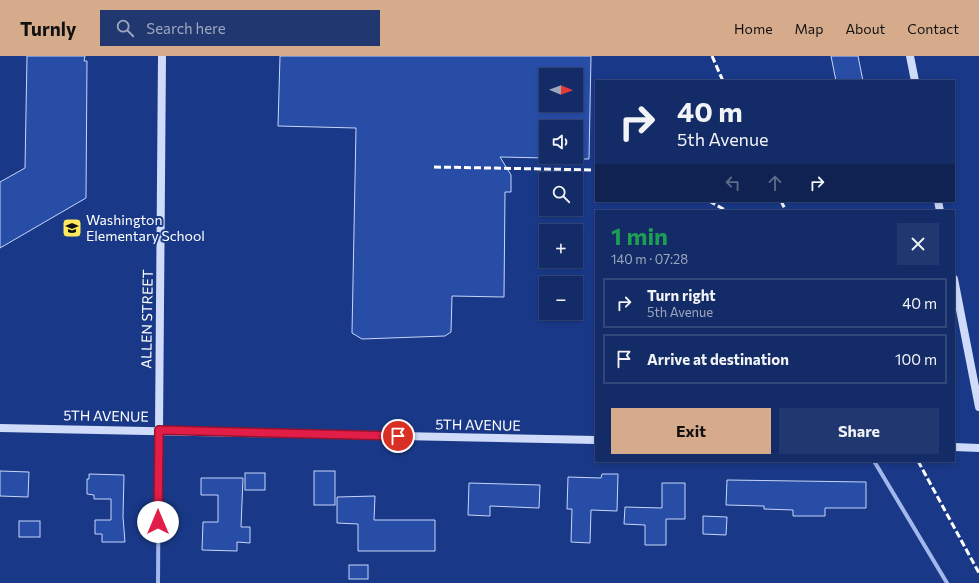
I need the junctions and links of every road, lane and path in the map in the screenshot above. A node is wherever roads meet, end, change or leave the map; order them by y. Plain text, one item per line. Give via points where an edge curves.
1 (162, 56) edge
2 (910, 56) edge
3 (915, 80) edge
4 (955, 285) edge
5 (979, 407) edge
6 (0, 428) edge
7 (159, 430) junction
8 (595, 440) edge
9 (955, 447) edge
10 (979, 448) edge
11 (875, 462) edge
12 (158, 583) edge
13 (947, 583) edge

1 - 7 street, ALLEN STREET
2 - 3 street
4 - 5 street
6 - 7 street, 5TH AVENUE
7 - 8 street, 5TH AVENUE
7 - 12 street, ALLEN STREET
9 - 10 street
11 - 13 street

